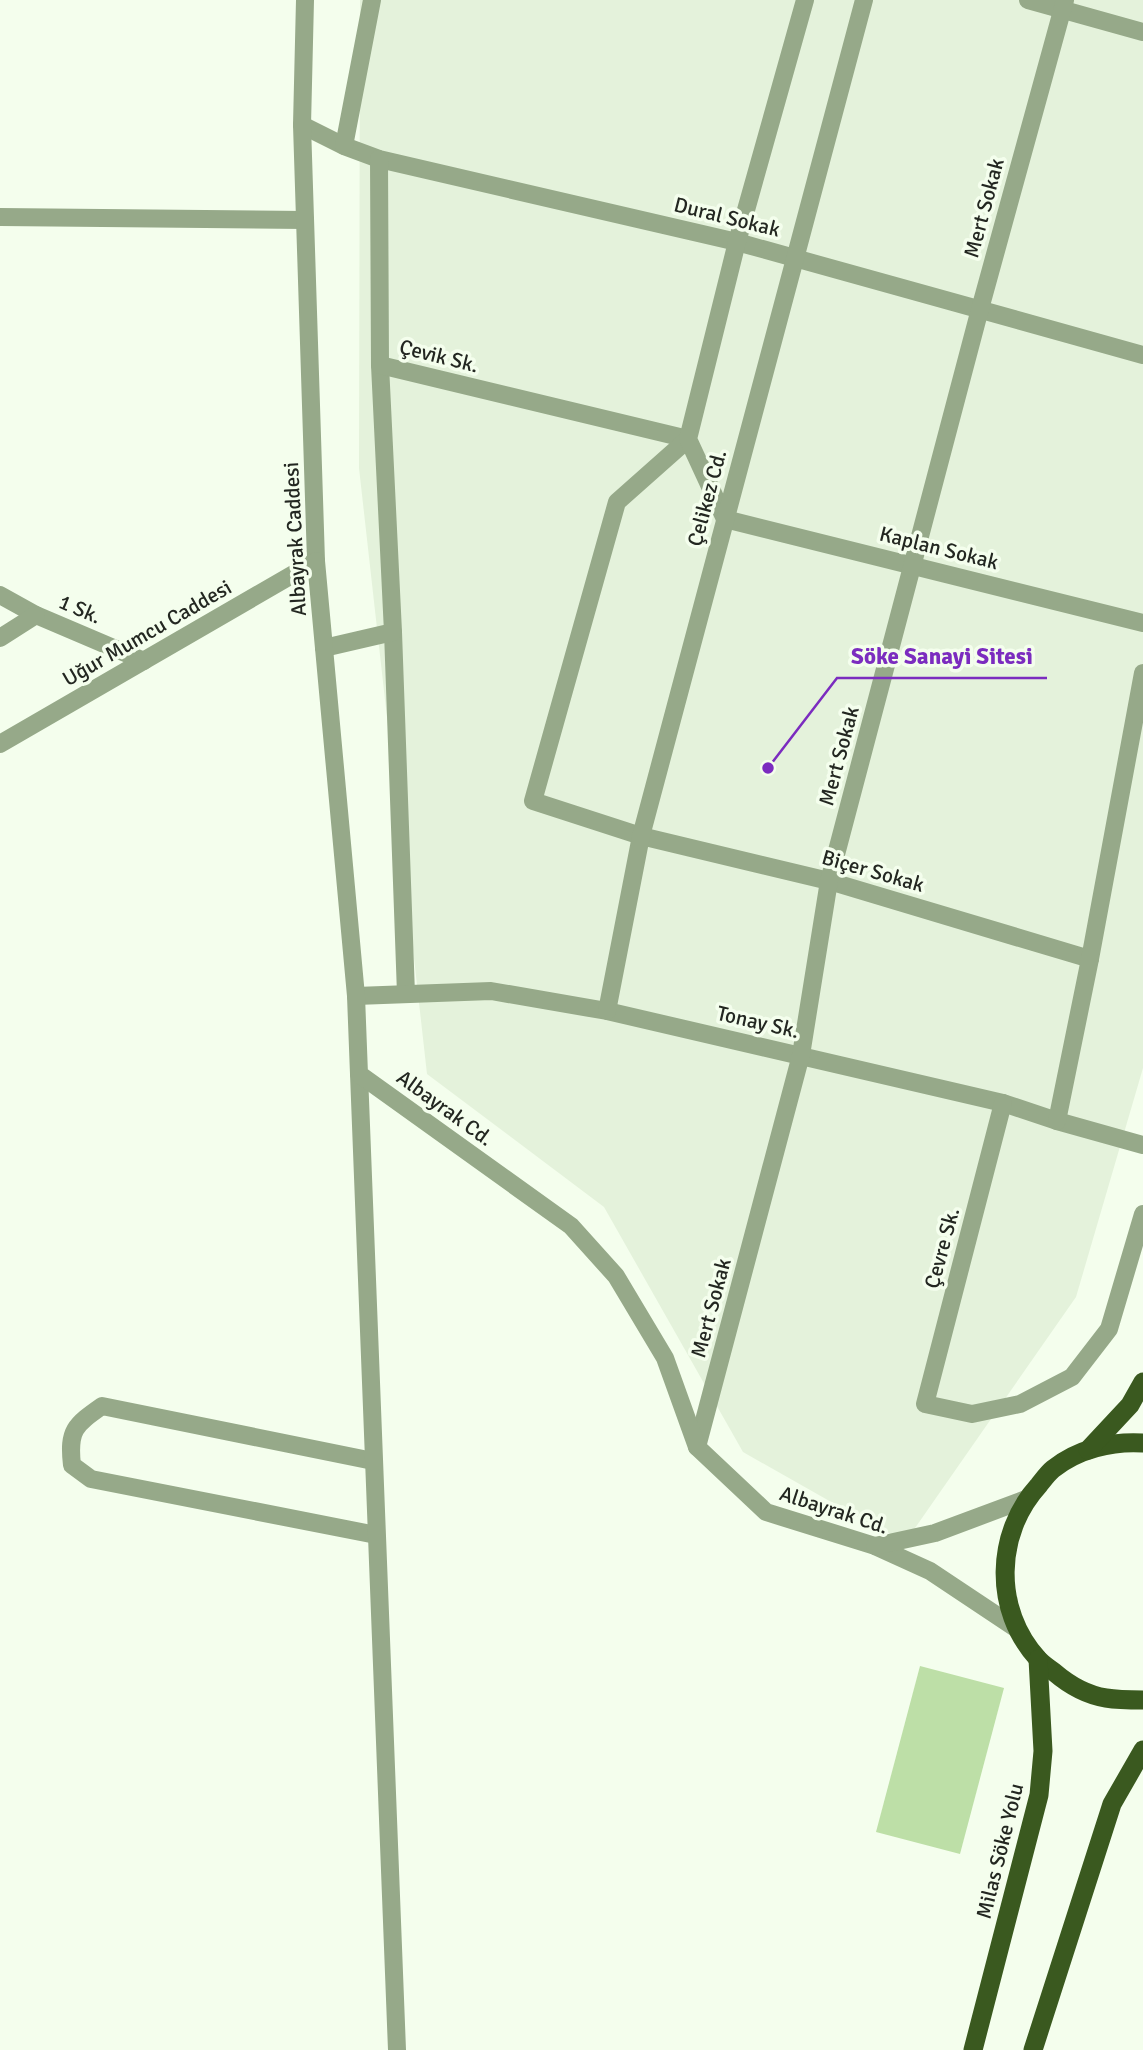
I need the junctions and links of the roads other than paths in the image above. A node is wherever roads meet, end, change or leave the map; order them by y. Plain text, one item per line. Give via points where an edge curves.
1 (304, 0) edge
2 (372, 0) edge
3 (805, 0) edge
4 (864, 0) edge
5 (1028, 0) edge
6 (1064, 5) edge
7 (1143, 32) edge
8 (302, 125) junction
9 (344, 146) junction
10 (379, 159) junction
11 (0, 217) edge
12 (305, 220) junction
13 (737, 242) junction
14 (794, 257) junction
15 (979, 309) junction
16 (1143, 355) edge
17 (380, 365) junction
18 (688, 439) junction
19 (724, 519) junction
20 (316, 561) junction
21 (913, 565) junction
22 (0, 596) edge
23 (36, 615) junction
24 (1143, 623) edge
25 (393, 632) junction
26 (0, 638) edge
27 (324, 648) junction
28 (144, 660) junction
29 (1143, 673) edge
30 (0, 744) edge
31 (641, 836) junction
32 (829, 881) junction
33 (1090, 959) junction
34 (406, 994) junction
35 (356, 996) junction
36 (607, 1011) junction
37 (801, 1055) junction
38 (359, 1074) junction
39 (1003, 1103) junction
40 (1057, 1121) junction
41 (1143, 1145) edge
42 (1143, 1214) edge
43 (1143, 1382) edge
44 (1143, 1443) edge
45 (697, 1447) junction
46 (1088, 1450) junction
47 (373, 1461) junction
48 (1026, 1499) junction
49 (376, 1535) junction
50 (875, 1546) junction
51 (1017, 1629) junction
52 (1038, 1659) junction
53 (1143, 1700) edge
54 (1143, 1751) edge
55 (397, 2050) edge
56 (973, 2050) edge
57 (1032, 2050) edge

1 - 8 street, Albayrak Caddesi
2 - 9 street
3 - 13 street
4 - 14 street, Çelikez Cd.
5 - 6 street
6 - 7 street
6 - 15 street, Mert Sokak
8 - 9 street, Dural Sokak
8 - 12 street, Albayrak Caddesi
9 - 10 street, Dural Sokak
10 - 13 street, Dural Sokak
10 - 17 street, Çevik Sk.
11 - 12 street
12 - 20 street, Albayrak Caddesi
13 - 14 street, Dural Sokak
13 - 18 street
14 - 15 street, Dural Sokak
14 - 19 street, Çelikez Cd.
15 - 16 street, Dural Sokak
15 - 21 street, Mert Sokak
17 - 18 street, Çevik Sk.
17 - 25 street
18 - 19 street
18 - 31 street, Biçer Sokak via 617,502 533,801
19 - 21 street, Kaplan Sokak
19 - 31 street, Çelikez Cd.
20 - 27 street, Albayrak Caddesi
20 - 28 street, Uğur Mumcu Caddesi
21 - 24 street, Kaplan Sokak
21 - 32 street, Mert Sokak
22 - 23 street, 1 Sk.
23 - 26 street
23 - 28 street, 1 Sk.
25 - 27 street
25 - 34 street
27 - 35 street, Albayrak Caddesi
28 - 30 street, Uğur Mumcu Caddesi
29 - 33 street
31 - 32 street, Biçer Sokak
31 - 36 street, Çelikez Cd.
32 - 33 street, Biçer Sokak
32 - 37 street, Mert Sokak
33 - 40 street
34 - 35 street, Tonay Sk.
34 - 36 street, Tonay Sk. via 491,991
35 - 38 street, Albayrak Caddesi
36 - 37 street, Tonay Sk.
37 - 39 street, Tonay Sk.
37 - 45 street, Mert Sokak
38 - 45 street, Albayrak Cd. via 571,1226 616,1276 665,1358
38 - 47 street, Albayrak Caddesi
39 - 40 street, Tonay Sk.
39 - 42 street, Çevre Sk. via 925,1404 972,1413 1020,1404 1072,1377 1109,1329
40 - 41 street, Tonay Sk.
43 - 46 highway via 1130,1405
44 - 46 highway via 1123,1442
45 - 50 street, Albayrak Cd. via 765,1512
46 - 48 highway via 1053,1469
47 - 49 street, Albayrak Caddesi
47 - 49 street via 102,1406 78,1423 70,1444 72,1465 92,1479
48 - 50 street via 935,1533
48 - 51 highway via 1011,1530 1004,1563 1006,1597
49 - 55 street, Albayrak Caddesi
50 - 51 street, Albayrak Cd. via 930,1571
51 - 52 highway
52 - 53 highway via 1068,1683 1105,1698
52 - 56 highway, Milas Söke Yolu via 1043,1751 1039,1795
54 - 57 highway via 1112,1804

